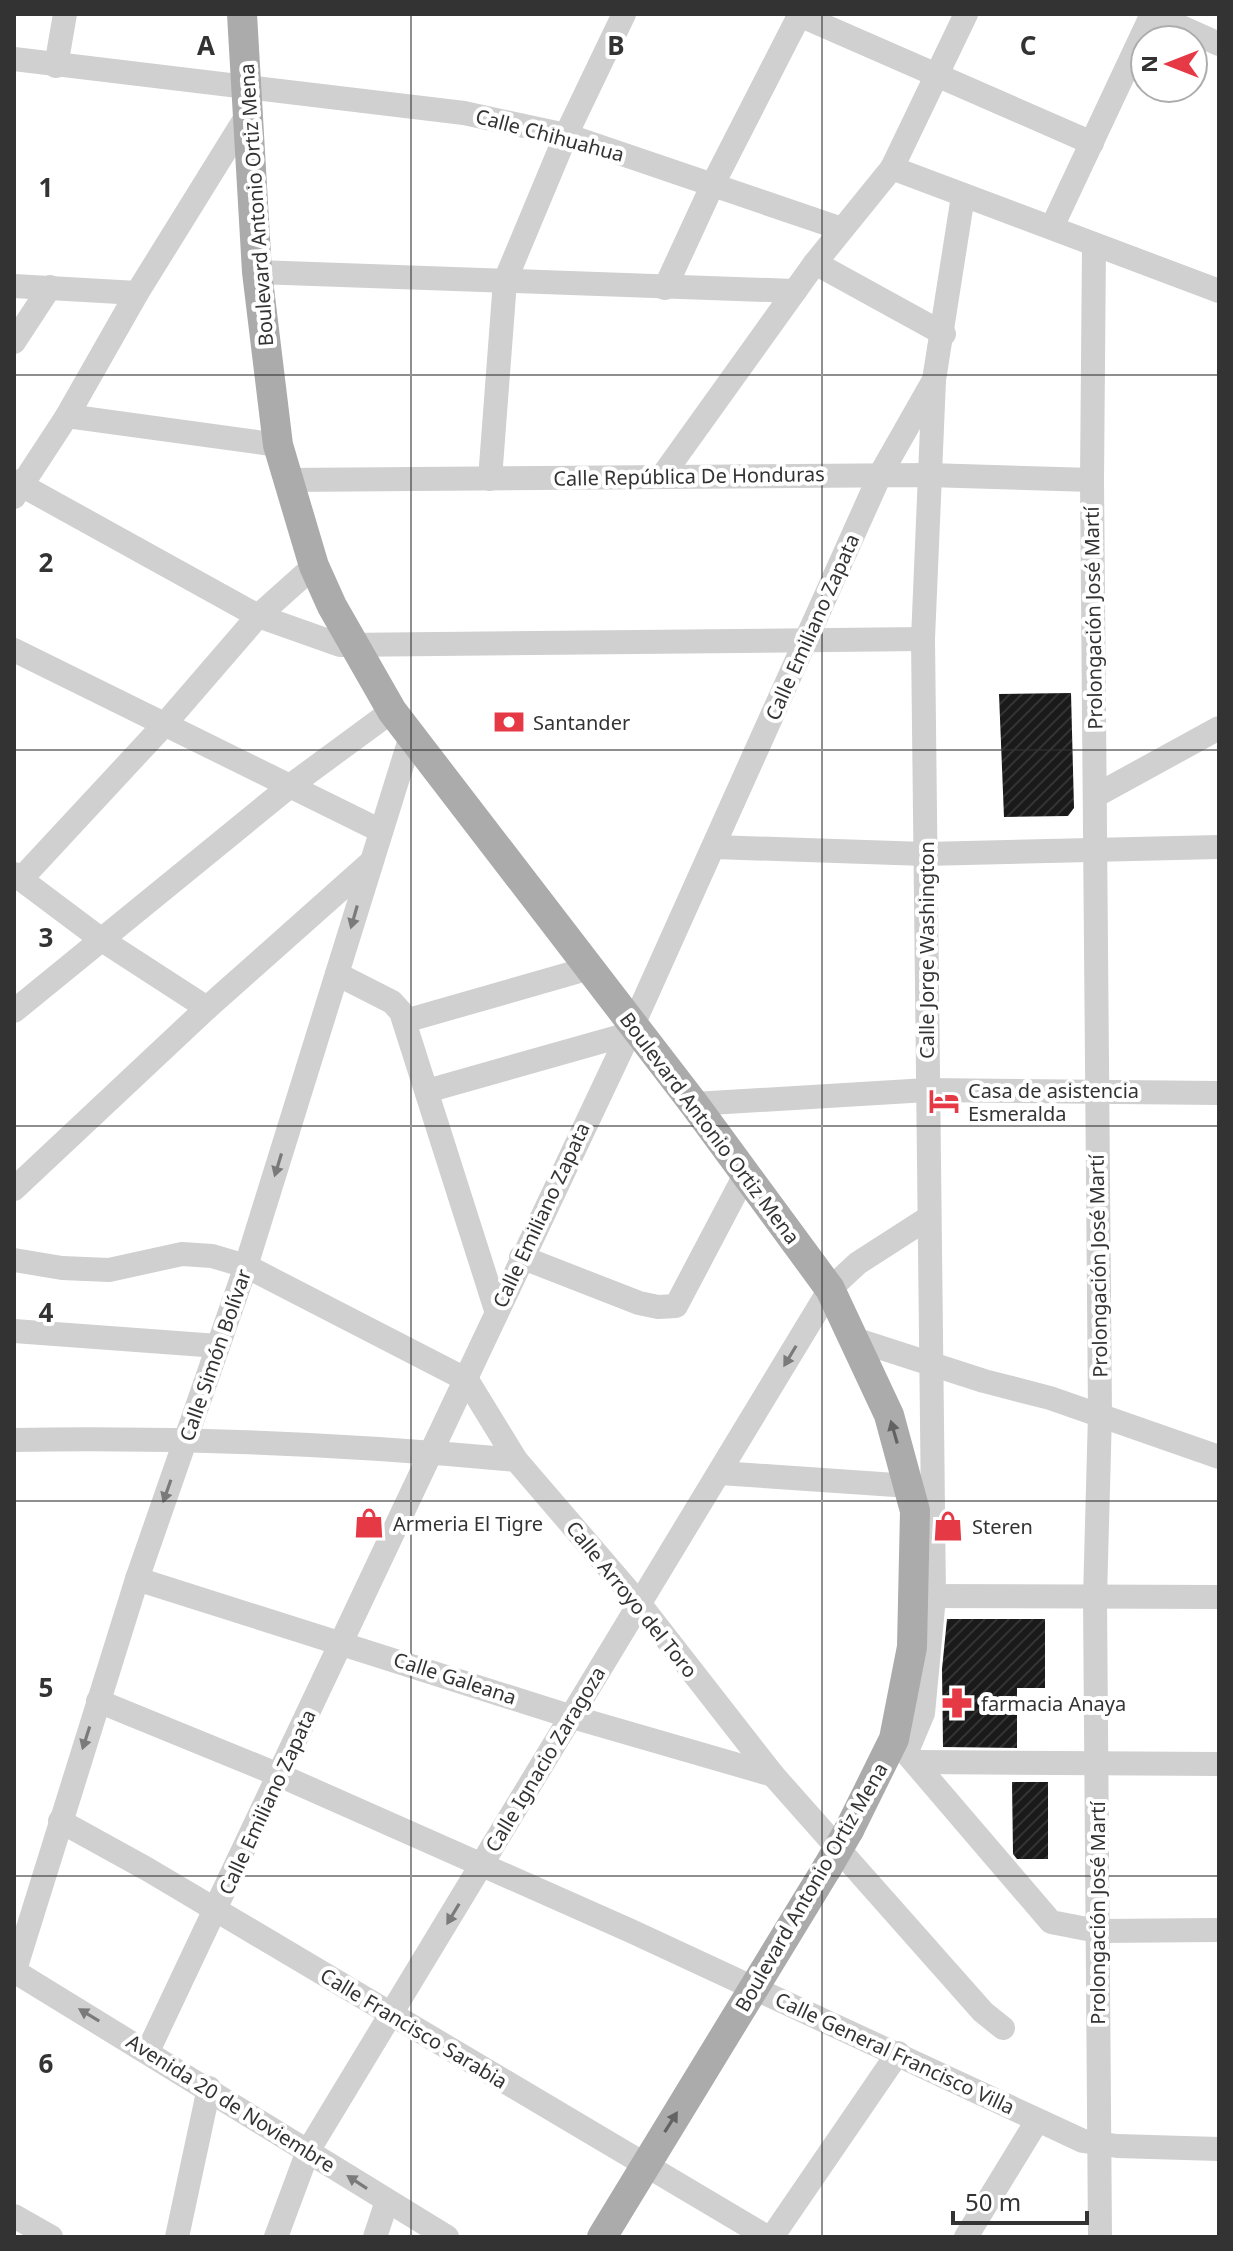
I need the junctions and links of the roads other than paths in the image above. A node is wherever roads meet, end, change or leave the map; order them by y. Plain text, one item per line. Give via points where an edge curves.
1 (65, 14) edge
2 (242, 14) edge
3 (624, 14) edge
4 (798, 14) edge
5 (966, 14) edge
6 (1152, 14) edge
7 (1219, 44) edge
8 (14, 59) edge
9 (56, 66) junction
10 (939, 76) junction
11 (248, 102) junction
12 (566, 135) junction
13 (1092, 143) junction
14 (892, 168) junction
15 (713, 184) junction
16 (963, 196) junction
17 (1052, 227) junction
18 (842, 229) junction
19 (1094, 246) junction
20 (815, 263) junction
21 (257, 272) junction
22 (505, 281) junction
23 (14, 286) edge
24 (50, 287) junction
25 (665, 288) junction
26 (795, 291) junction
27 (1219, 291) edge
28 (137, 293) junction
29 (944, 334) junction
30 (14, 342) edge
31 (934, 380) junction
32 (67, 416) junction
33 (278, 445) junction
34 (663, 475) junction
35 (880, 475) junction
36 (928, 475) junction
37 (490, 479) junction
38 (286, 480) junction
39 (1092, 480) junction
40 (16, 488) edge
41 (314, 566) junction
42 (258, 616) junction
43 (807, 638) junction
44 (923, 639) junction
45 (354, 648) junction
46 (14, 650) edge
47 (392, 711) junction
48 (164, 725) junction
49 (1219, 728) edge
50 (411, 736) junction
51 (290, 786) junction
52 (1095, 796) junction
53 (381, 831) junction
54 (714, 847) junction
55 (1219, 847) edge
56 (1096, 849) junction
57 (925, 854) junction
58 (369, 864) junction
59 (18, 876) edge
60 (102, 940) junction
61 (590, 968) junction
62 (337, 974) junction
63 (207, 1008) junction
64 (14, 1011) edge
65 (405, 1021) junction
66 (629, 1030) junction
67 (927, 1090) junction
68 (1095, 1090) junction
69 (427, 1091) junction
70 (1219, 1093) edge
71 (694, 1104) junction
72 (746, 1173) junction
73 (14, 1189) edge
74 (928, 1218) junction
75 (521, 1257) junction
76 (14, 1260) edge
77 (246, 1266) junction
78 (830, 1289) junction
79 (496, 1310) junction
80 (14, 1331) edge
81 (857, 1340) junction
82 (218, 1346) junction
83 (932, 1365) junction
84 (467, 1380) junction
85 (1100, 1414) junction
86 (14, 1440) edge
87 (184, 1442) junction
88 (433, 1452) junction
89 (1219, 1457) edge
90 (516, 1460) junction
91 (720, 1473) junction
92 (910, 1486) junction
93 (137, 1579) junction
94 (925, 1597) junction
95 (1219, 1597) edge
96 (1095, 1598) junction
97 (638, 1602) junction
98 (342, 1641) junction
99 (98, 1701) junction
100 (569, 1716) junction
101 (906, 1751) junction
102 (1097, 1764) junction
103 (1219, 1764) edge
104 (279, 1775) junction
105 (773, 1775) junction
106 (60, 1821) junction
107 (481, 1866) junction
108 (218, 1910) junction
109 (1219, 1930) edge
110 (1097, 1931) junction
111 (14, 1972) edge
112 (755, 1987) junction
113 (391, 2017) junction
114 (1003, 2028) dead end
115 (148, 2051) junction
116 (898, 2053) junction
117 (209, 2088) junction
118 (1037, 2121) junction
119 (1100, 2145) junction
120 (1219, 2149) edge
121 (308, 2151) junction
122 (645, 2164) junction
123 (387, 2201) junction
124 (14, 2216) edge
125 (51, 2237) edge
126 (177, 2237) edge
127 (276, 2237) edge
128 (375, 2237) edge
129 (447, 2237) edge
130 (602, 2237) edge
131 (770, 2237) edge
132 (966, 2237) edge
133 (1100, 2237) edge

1 - 9 street
2 - 11 main road, Boulevard Antonio Ortiz Mena
3 - 12 street
4 - 10 street
4 - 15 street
5 - 10 street
6 - 7 street
6 - 13 street
8 - 9 street, Calle Chihuahua
9 - 11 street, Calle Chihuahua
10 - 13 street
10 - 14 street
11 - 12 street, Calle Chihuahua via 356,97
11 - 21 main road, Boulevard Antonio Ortiz Mena
11 - 28 street
12 - 15 street, Calle Chihuahua
12 - 22 street
13 - 17 street
14 - 16 street
14 - 18 street
15 - 18 street, Calle Chihuahua
15 - 25 street
16 - 17 street
16 - 29 street, Calle Jorge Washington
17 - 19 street
18 - 20 street
19 - 27 street
19 - 39 street, Prolongación José Martí
20 - 26 street
20 - 29 street
21 - 22 street
21 - 33 main road, Boulevard Antonio Ortiz Mena
22 - 25 street
22 - 37 street
23 - 24 street
24 - 28 street
24 - 30 street
25 - 26 street
26 - 34 street
28 - 32 street
29 - 31 street, Calle Jorge Washington
31 - 35 street, Calle Emiliano Zapata
31 - 36 street, Calle Jorge Washington
32 - 33 street
32 - 40 street
33 - 38 main road, Boulevard Antonio Ortiz Mena
34 - 35 street, Calle República De Honduras
34 - 37 street, Calle República De Honduras
35 - 36 street, Calle República De Honduras
35 - 43 street, Calle Emiliano Zapata
36 - 39 street, Calle República De Honduras
36 - 44 street, Calle Jorge Washington
37 - 38 street, Calle República De Honduras
38 - 41 main road, Boulevard Antonio Ortiz Mena
39 - 52 street, Prolongación José Martí
40 - 42 street
41 - 42 street
41 - 45 main road, Boulevard Antonio Ortiz Mena
42 - 45 street
42 - 48 street
43 - 44 street
43 - 45 street
43 - 54 street, Calle Emiliano Zapata
44 - 57 street, Calle Jorge Washington
45 - 47 main road, Boulevard Antonio Ortiz Mena
46 - 48 street
47 - 50 main road, Boulevard Antonio Ortiz Mena
47 - 51 street
48 - 51 street
48 - 59 street
49 - 52 street
50 - 53 street, Calle Simón Bolívar
50 - 61 main road, Boulevard Antonio Ortiz Mena
51 - 53 street
51 - 60 street
52 - 56 street, Prolongación José Martí
53 - 58 street, Calle Simón Bolívar
54 - 57 street
54 - 66 street, Calle Emiliano Zapata
55 - 56 street
56 - 57 street
56 - 68 street, Prolongación José Martí
57 - 67 street, Calle Jorge Washington
58 -> 62 street, Calle Simón Bolívar
58 - 63 street
59 - 60 street
60 - 63 street
60 - 64 street
61 - 65 street
61 - 66 main road, Boulevard Antonio Ortiz Mena
62 - 65 street via 392,1002
62 -> 77 street, Calle Simón Bolívar
63 - 73 street
65 - 69 street
66 - 69 street
66 - 71 main road, Boulevard Antonio Ortiz Mena
66 - 75 street, Calle Emiliano Zapata
67 - 68 street
67 - 71 street
67 - 74 street, Calle Jorge Washington
68 - 70 street
68 - 85 street, Prolongación José Martí
69 - 79 street
71 - 72 main road, Boulevard Antonio Ortiz Mena
72 - 75 street via 680,1301 670,1308 639,1303
72 - 78 main road, Boulevard Antonio Ortiz Mena
74 - 78 street, Calle Ignacio Zaragoza via 858,1263
74 - 83 street, Calle Jorge Washington
75 - 79 street, Calle Emiliano Zapata
76 - 77 street via 109,1270 182,1254
77 - 82 street, Calle Simón Bolívar
77 - 84 street
78 - 81 main road, Boulevard Antonio Ortiz Mena
78 -> 91 street, Calle Ignacio Zaragoza
79 - 84 street, Calle Emiliano Zapata
80 - 82 street
81 - 83 street
92 -> 81 main road, Boulevard Antonio Ortiz Mena via 889,1415
82 - 87 street, Calle Simón Bolívar
83 - 85 street
83 - 94 street, Calle Jorge Washington
84 - 88 street, Calle Emiliano Zapata
84 - 90 street, Calle Arroyo del Toro
85 - 89 street
85 - 96 street, Prolongación José Martí
86 - 87 street
87 - 88 street
87 -> 93 street, Calle Simón Bolívar
88 - 90 street
88 - 98 street, Calle Emiliano Zapata
90 - 97 street, Calle Arroyo del Toro
91 - 92 street
91 - 97 street, Calle Ignacio Zaragoza
92 - 94 main road, Boulevard Antonio Ortiz Mena
93 - 98 street, Calle Galeana
93 - 99 street, Calle Simón Bolívar
94 - 96 street
94 - 101 main road, Boulevard Antonio Ortiz Mena via 904,1697
95 - 96 street
96 - 102 street, Prolongación José Martí
97 - 100 street, Calle Ignacio Zaragoza
97 - 105 street, Calle Arroyo del Toro
98 - 100 street, Calle Galeana
98 - 104 street, Calle Emiliano Zapata
99 - 104 street, Calle General Francisco Villa
99 -> 106 street, Calle Simón Bolívar
100 - 105 street, Calle Galeana
100 - 107 street, Calle Ignacio Zaragoza
101 - 102 street
101 - 110 street via 1042,1915 1062,1927
101 - 112 main road, Boulevard Antonio Ortiz Mena, bridge via 849,1830
102 - 103 street
102 - 110 street, Prolongación José Martí
104 - 107 street, Calle General Francisco Villa
104 - 108 street, Calle Emiliano Zapata
105 - 114 street, Calle Arroyo del Toro via 983,2012
106 - 108 street, Calle Francisco Sarabia
106 - 111 street, Calle Simón Bolívar
107 - 112 street, Calle General Francisco Villa
107 -> 113 street, Calle Ignacio Zaragoza
108 - 113 street, Calle Francisco Sarabia
108 - 115 street, Calle Emiliano Zapata
109 - 110 street
110 - 119 street, Prolongación José Martí
115 -> 111 street, Avenida 20 de Noviembre
112 - 116 street, Calle General Francisco Villa
122 -> 112 main road, Boulevard Antonio Ortiz Mena
113 - 121 street, Calle Ignacio Zaragoza
113 - 122 street, Calle Francisco Sarabia
115 - 117 street, Avenida 20 de Noviembre
116 - 118 street, Calle General Francisco Villa
116 - 131 street
117 - 121 street, Avenida 20 de Noviembre
117 - 126 street
118 - 119 street, Calle General Francisco Villa
118 - 132 street
119 - 120 street, Calle General Francisco Villa
119 - 133 street, Prolongación José Martí
123 -> 121 street, Avenida 20 de Noviembre
121 - 127 street, Calle Ignacio Zaragoza
122 - 130 main road, Boulevard Antonio Ortiz Mena
122 - 131 street, Calle Francisco Sarabia
123 - 128 street
123 - 129 street, Avenida 20 de Noviembre
124 - 125 street

